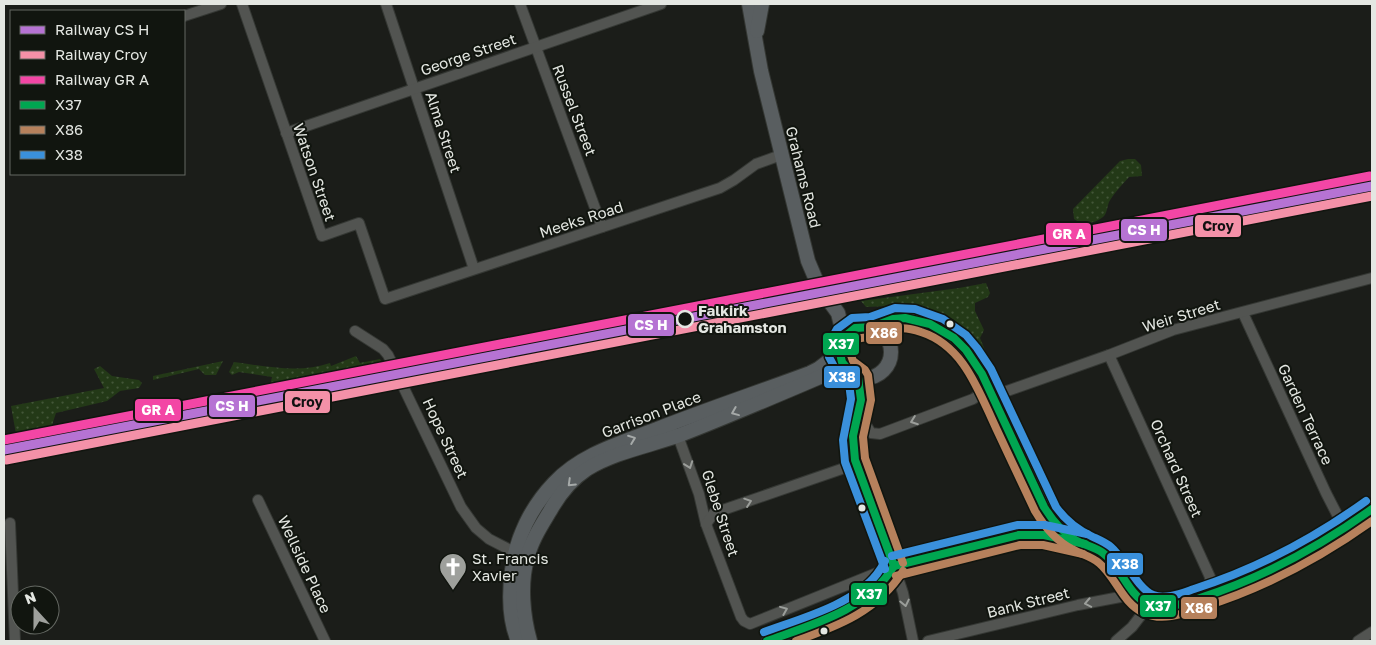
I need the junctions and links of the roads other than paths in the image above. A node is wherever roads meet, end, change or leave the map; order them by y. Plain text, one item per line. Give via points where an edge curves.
1 (221, 4) edge
2 (242, 4) edge
3 (386, 4) edge
4 (520, 4) edge
5 (661, 4) edge
6 (749, 4) edge
7 (762, 4) edge
8 (185, 16) edge
9 (756, 42) junction
10 (535, 47) junction
11 (414, 88) junction
12 (286, 133) junction
13 (781, 154) junction
14 (602, 227) junction
15 (474, 269) junction
16 (1372, 278) edge
17 (385, 299) joint
18 (834, 308) junction
19 (1244, 313) junction
20 (869, 326) junction
21 (355, 331) dead end
22 (844, 337) junction
23 (839, 353) junction
24 (1109, 355) junction
25 (852, 373) junction
26 (982, 374) junction
27 (998, 394) junction
28 (859, 414) junction
29 (663, 426) junction
30 (678, 436) junction
31 (856, 464) junction
32 (258, 500) dead end
33 (1044, 508) junction
34 (1372, 509) edge
35 (10, 523) dead end
36 (706, 524) junction
37 (1344, 528) junction
38 (1032, 534) junction
39 (1082, 543) junction
40 (520, 556) junction
41 (894, 566) junction
42 (8, 586) edge
43 (1209, 595) junction
44 (1144, 600) junction
45 (1372, 632) edge
46 (15, 641) edge
47 (325, 641) edge
48 (518, 641) edge
49 (530, 641) edge
50 (767, 641) edge
51 (913, 641) edge
52 (928, 641) edge
53 (1116, 641) edge
54 (1358, 641) edge

1 - 8 street
2 - 12 street, Watson Street
3 - 11 street, Alma Street
4 - 10 street, Russel Street
5 - 10 street, George Street
6 - 9 main road, Grahams Road
7 - 9 main road, Grahams Road
9 - 13 main road, Grahams Road
10 - 11 street, George Street
10 - 14 street, Russel Street
11 - 12 street, George Street
11 - 15 street, Alma Street
12 - 17 street, Watson Street via 322,236 360,223
13 - 14 street, Meeks Road via 756,164 720,188
13 - 18 main road, Grahams Road via 814,276
14 - 15 street, Meeks Road
15 - 17 street, Meeks Road
16 - 19 street, Weir Street
18 - 20 main road
18 - 22 main road, Grahams Road
19 - 24 street, Weir Street via 1173,330
19 - 37 street, Garden Terrace
20 - 22 main road via 850,330
20 - 25 main road via 885,335 890,357 882,371 872,376
20 - 26 main road via 897,318 923,322 960,343
21 - 40 street, Hope Street via 383,349 391,360 464,512 489,539
22 - 23 main road
23 - 25 main road via 841,362
23 - 29 main road, Garrison Place via 810,373
24 - 27 street, Weir Street
24 - 43 street, Orchard Street via 1210,577
25 - 28 main road via 861,400
25 -> 30 main road, Garrison Place via 827,374
26 - 27 main road
26 -> 28 street via 979,396 880,434 872,433
27 - 33 main road
28 - 31 main road via 853,447
29 - 30 street
40 -> 29 main road, Garrison Place via 525,525 554,482 590,456
30 -> 36 street, Glebe Street
30 -> 40 main road, Garrison Place via 603,461 586,470 554,504
36 -> 31 street via 714,513
31 - 41 main road
32 - 47 street, Wellside Place
33 - 38 main road via 1044,516
33 - 39 main road via 1061,530
34 - 37 main road
35 - 42 street
36 -> 41 street, Glebe Street via 741,617 750,624
37 - 43 main road via 1245,582
38 - 39 main road
38 - 41 main road via 993,540
39 - 44 main road via 1109,558
40 - 48 main road, Garrison Place via 512,577 511,604
40 - 49 main road, Garrison Place via 524,577 524,616
41 - 50 street via 883,584 854,604
41 -> 51 street
42 - 46 street
43 - 44 main road via 1170,605
44 -> 52 street, Bank Street via 1078,605
44 - 53 street via 1142,614
45 - 54 street

